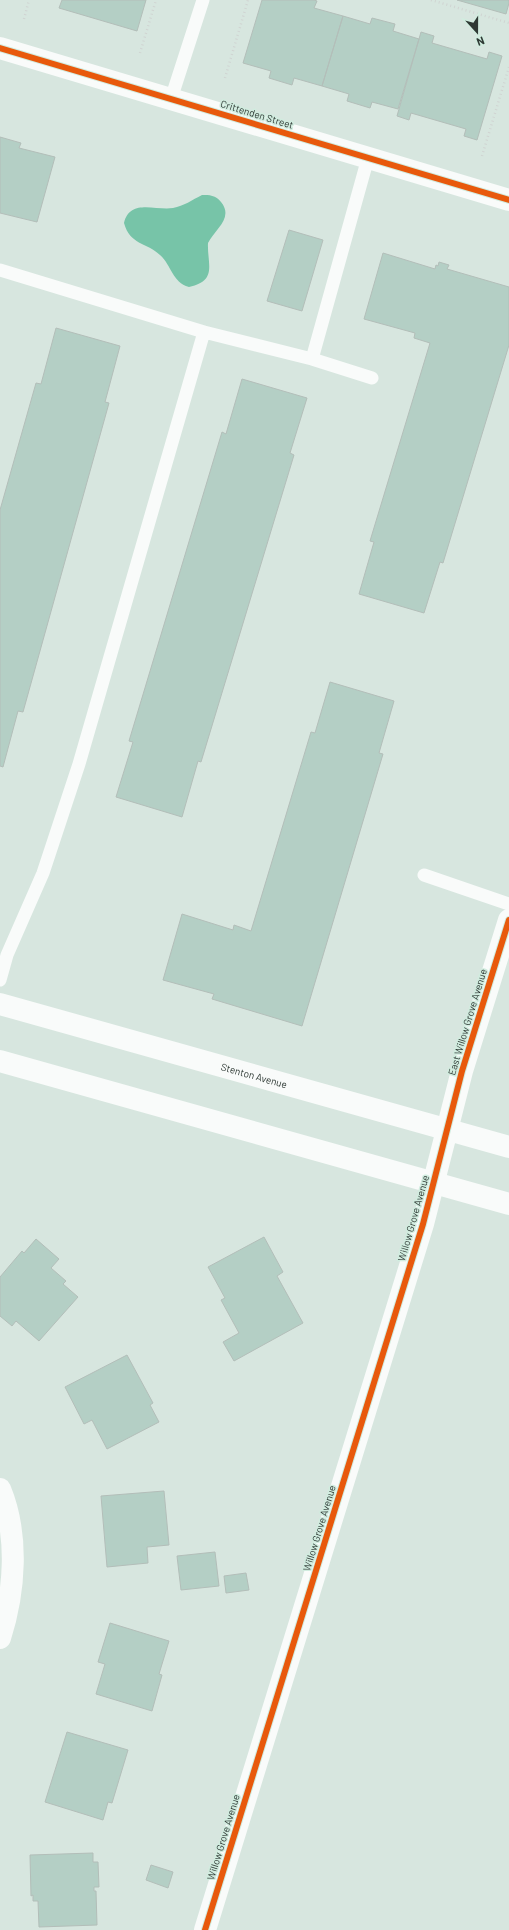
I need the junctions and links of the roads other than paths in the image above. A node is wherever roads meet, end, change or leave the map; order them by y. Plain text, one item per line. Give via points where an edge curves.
1 (203, 0) edge
2 (0, 48) edge
3 (172, 99) junction
4 (368, 158) junction
5 (509, 200) edge
6 (0, 270) edge
7 (204, 332) junction
8 (312, 359) junction
9 (372, 378) dead end
10 (424, 875) dead end
11 (509, 904) edge
12 (509, 920) edge
13 (0, 980) edge
14 (0, 1004) edge
15 (0, 1061) edge
16 (447, 1130) junction
17 (509, 1147) edge
18 (434, 1183) junction
19 (509, 1204) edge
20 (0, 1489) edge
21 (0, 1638) edge
22 (205, 1930) edge

1 - 3 lane
2 - 3 street, Crittenden Street
3 - 4 street, Crittenden Street
4 - 5 street, Crittenden Street
4 - 8 lane
6 - 7 lane
7 - 8 lane
7 - 13 lane via 80,764 43,873 7,955
8 - 9 lane
10 - 11 lane
12 - 16 street, East Willow Grove Avenue via 462,1071
14 - 16 street, Stenton Avenue
15 - 18 street
16 - 17 street, Stenton Avenue
16 - 18 street, Willow Grove Avenue
18 - 19 street
18 - 22 street, Willow Grove Avenue
20 - 21 street via 7,1512 13,1561

